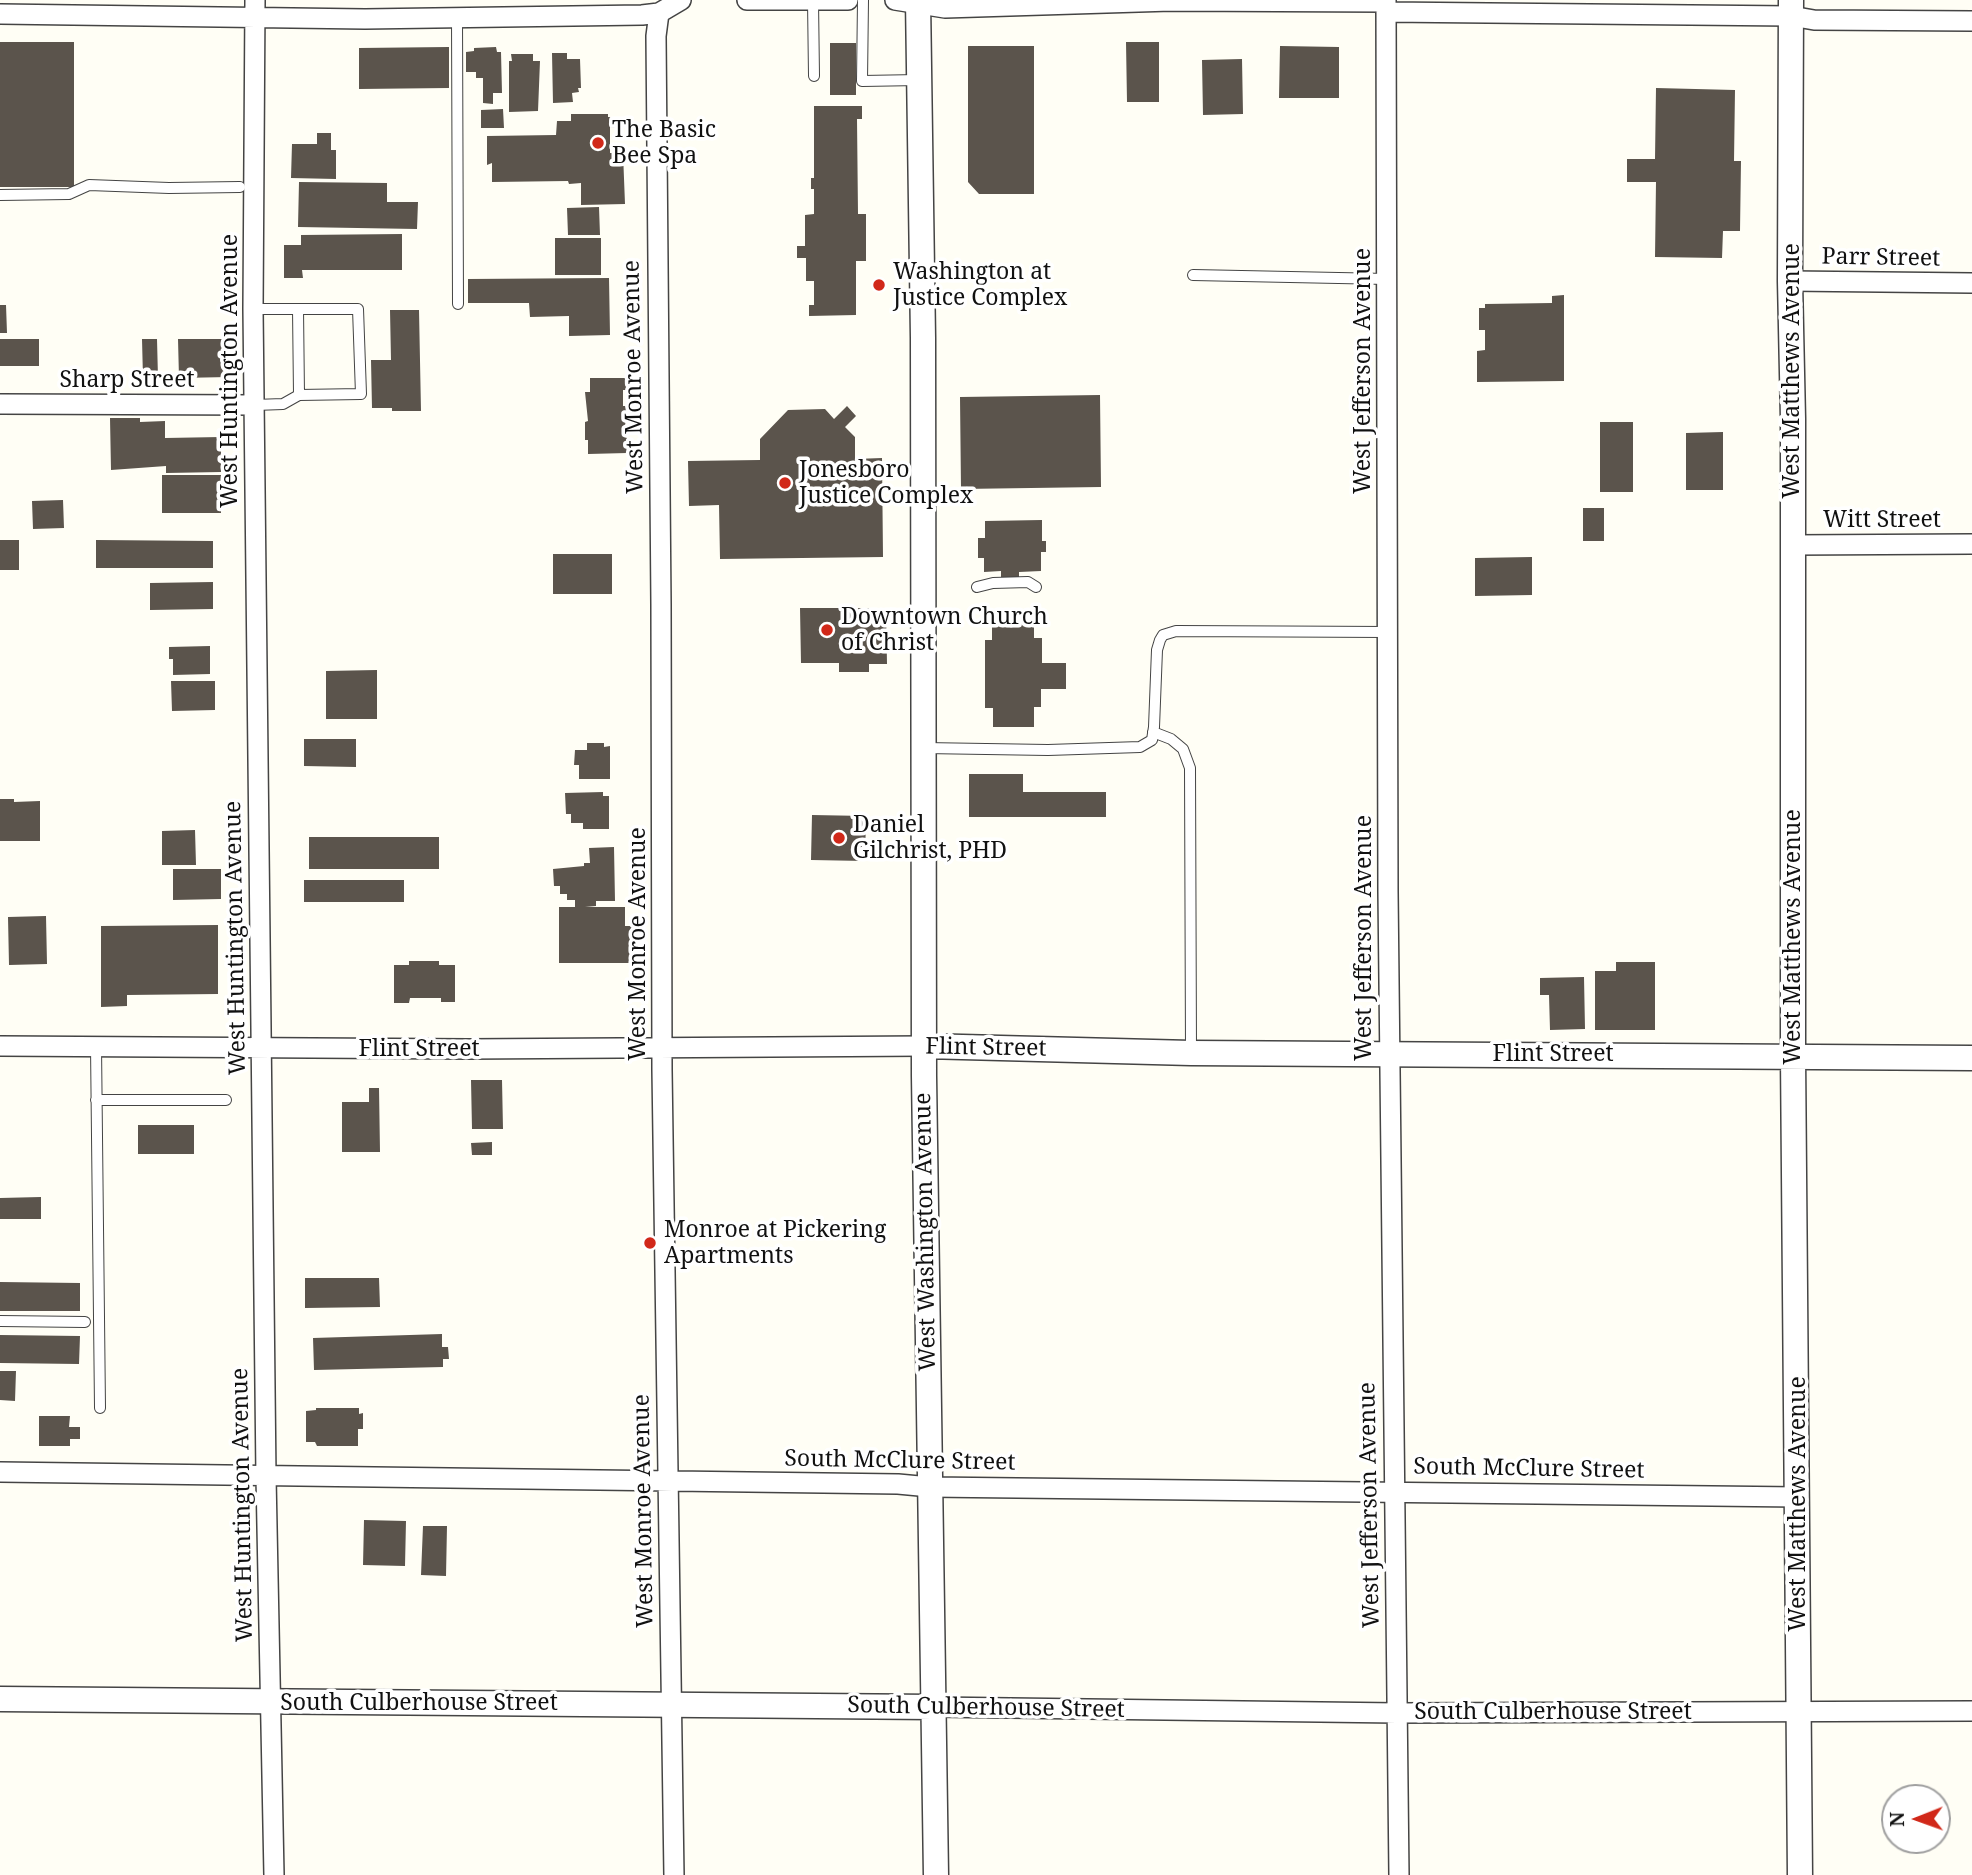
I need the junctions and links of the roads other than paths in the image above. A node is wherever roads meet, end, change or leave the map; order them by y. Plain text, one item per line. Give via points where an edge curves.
1 (681, 0) edge
2 (747, 0) edge
3 (848, 0) edge
4 (863, 0) edge
5 (813, 1) edge
6 (1220, 1) edge
7 (910, 2) edge
8 (1387, 5) edge
9 (1791, 8) edge
10 (255, 9) edge
11 (659, 13) junction
12 (0, 14) edge
13 (457, 18) junction
14 (1972, 21) edge
15 (814, 76) dead end
16 (919, 80) junction
17 (240, 187) dead end
18 (0, 195) edge
19 (1193, 275) dead end
20 (1387, 279) junction
21 (1790, 281) junction
22 (1972, 283) edge
23 (458, 304) dead end
24 (253, 309) junction
25 (298, 309) junction
26 (299, 395) junction
27 (0, 404) edge
28 (255, 404) junction
29 (1972, 544) edge
30 (1793, 545) junction
31 (977, 587) dead end
32 (1036, 587) dead end
33 (1388, 632) junction
34 (1153, 732) junction
35 (923, 748) junction
36 (0, 1046) edge
37 (96, 1046) junction
38 (924, 1046) junction
39 (261, 1048) junction
40 (662, 1049) junction
41 (1191, 1053) junction
42 (1389, 1053) junction
43 (1793, 1056) junction
44 (1972, 1058) edge
45 (96, 1100) junction
46 (226, 1100) dead end
47 (0, 1321) edge
48 (86, 1322) dead end
49 (100, 1408) dead end
50 (0, 1472) edge
51 (266, 1477) junction
52 (668, 1481) junction
53 (930, 1487) junction
54 (1394, 1491) junction
55 (1798, 1497) junction
56 (0, 1699) edge
57 (271, 1702) junction
58 (671, 1705) junction
59 (933, 1707) junction
60 (1798, 1710) junction
61 (1972, 1711) edge
62 (1397, 1713) junction
63 (274, 1875) edge
64 (674, 1875) edge
65 (936, 1875) edge
66 (1399, 1875) edge
67 (1800, 1875) edge

1 - 11 street
2 - 5 street
3 - 5 street
4 - 16 lane via 862,82
5 - 15 lane
6 - 7 street via 945,8
6 - 8 street
7 - 16 street, West Washington Avenue
8 - 9 street
8 - 20 street, West Jefferson Avenue
9 - 14 street via 1814,20
9 - 21 street, West Matthews Avenue
10 - 12 street
10 - 13 street
10 - 24 street, West Huntington Avenue
11 - 13 street
11 - 40 street, West Monroe Avenue
13 - 23 lane
16 - 35 street, West Washington Avenue
17 - 18 lane via 89,185 69,194
19 - 20 lane
20 - 33 street, West Jefferson Avenue
21 - 22 street, Parr Street
21 - 30 street, West Matthews Avenue
24 - 25 lane
24 - 28 street, West Huntington Avenue
25 - 26 lane
25 - 26 lane via 358,309 361,394
26 - 28 lane via 283,404
27 - 28 street, Sharp Street
28 - 39 street, West Huntington Avenue
29 - 30 street, Witt Street
30 - 43 street, West Matthews Avenue
31 - 32 lane via 1028,582
33 - 34 lane via 1176,631 1163,635 1157,650
33 - 42 street, West Jefferson Avenue
34 - 35 lane via 1152,740 1140,747
34 - 41 lane via 1183,749 1191,768
35 - 38 street, West Washington Avenue
36 - 37 street, Flint Street
37 - 39 street, Flint Street
37 - 45 lane
38 - 40 street, Flint Street
38 - 41 street, Flint Street
38 - 53 street, West Washington Avenue
39 - 40 street, Flint Street
39 - 51 street, West Huntington Avenue
40 - 52 street, West Monroe Avenue
41 - 42 street, Flint Street
42 - 43 street, Flint Street
42 - 54 street, West Jefferson Avenue
43 - 44 street, Flint Street
43 - 55 street, West Matthews Avenue
45 - 46 lane
45 - 49 lane
47 - 48 lane
50 - 51 street, South McClure Street
51 - 52 street, South McClure Street
51 - 57 street, West Huntington Avenue
52 - 53 street, South McClure Street
52 - 58 street, West Monroe Avenue
53 - 54 street, South McClure Street
53 - 59 street, West Washington Avenue
54 - 55 street, South McClure Street
54 - 62 street, West Jefferson Avenue
55 - 60 street, West Matthews Avenue
56 - 57 street, South Culberhouse Street
57 - 58 street, South Culberhouse Street
57 - 63 street, West Huntington Avenue
58 - 59 street, South Culberhouse Street
58 - 64 street, West Monroe Avenue
59 - 62 street, South Culberhouse Street
59 - 65 street, West Washington Avenue
60 - 61 street, South Culberhouse Street
60 - 62 street, South Culberhouse Street
60 - 67 street, West Matthews Avenue
62 - 66 street, West Jefferson Avenue

